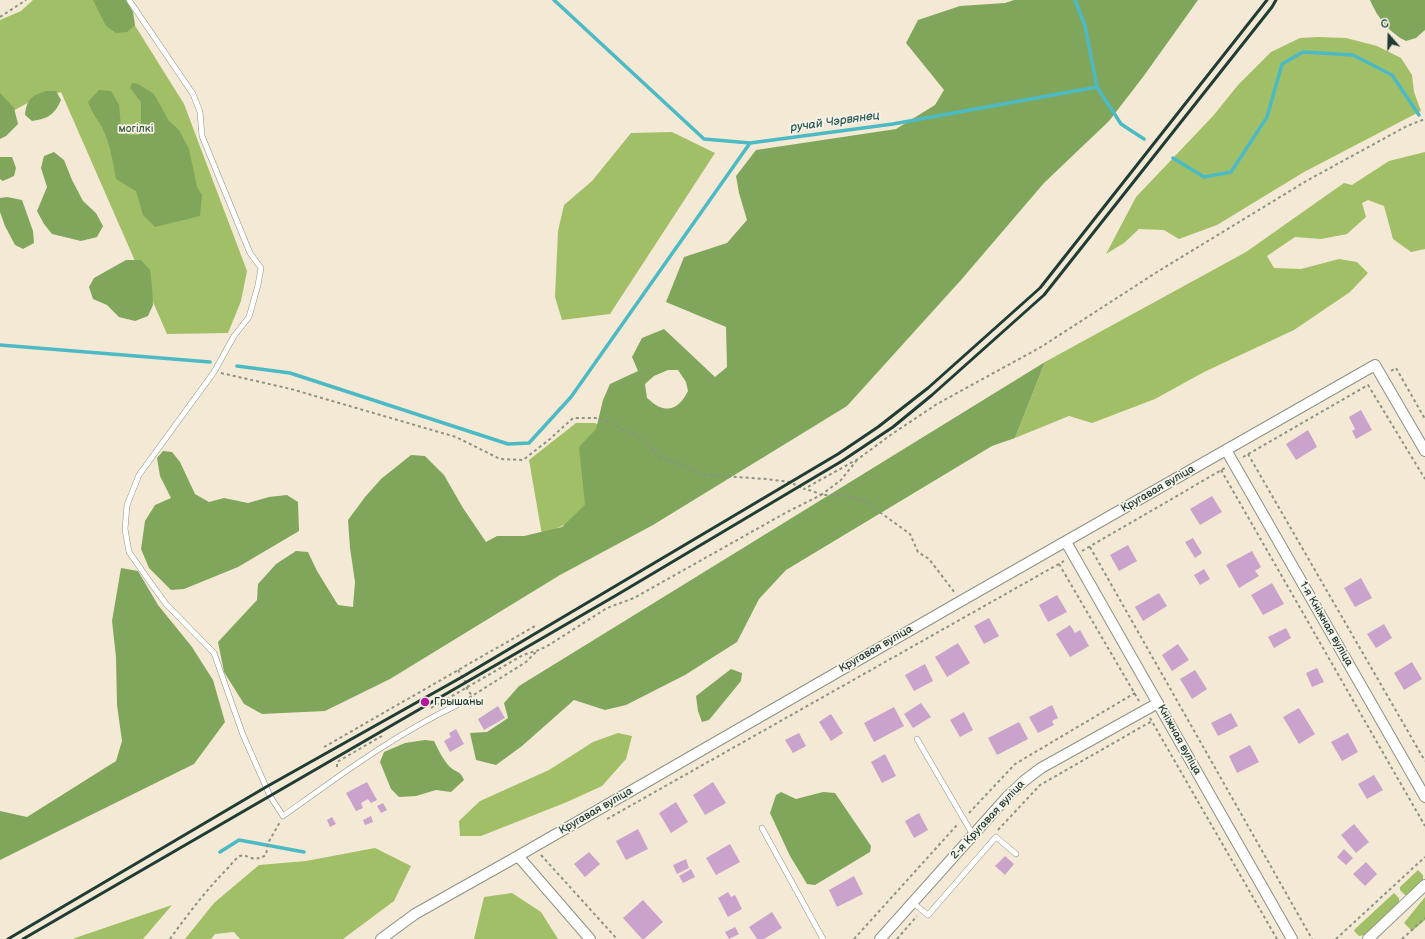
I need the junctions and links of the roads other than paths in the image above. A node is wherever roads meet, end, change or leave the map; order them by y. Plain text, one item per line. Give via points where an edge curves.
1 (129, 0) edge
2 (1226, 450) junction
3 (1425, 451) edge
4 (1066, 542) junction
5 (1158, 703) junction
6 (457, 705) road end
7 (917, 739) dead end
8 (1425, 797) edge
9 (762, 828) dead end
10 (974, 836) junction
11 (1016, 854) dead end
12 (518, 856) junction
13 (1425, 886) edge
14 (913, 902) junction
15 (381, 939) edge
16 (590, 939) edge
17 (823, 939) edge
18 (880, 939) edge
19 (1292, 939) edge
20 (1368, 939) edge

1 - 6 lane via 193,94 200,112 202,136 250,252 261,268 249,317 234,336 214,372 139,475 127,505 125,529 129,552 166,604 214,653 243,735 270,796 283,816 386,744
2 - 3 street, Кругавая вуліца via 1375,365
2 - 4 street, Кругавая вуліца
2 - 8 street, 1-я Кніжная вуліца
4 - 5 street, Кніжная вуліца
4 - 12 street, Кругавая вуліца
5 - 10 street, 2-я Кругавая вуліца via 1041,768 1008,797
5 - 19 street, Кніжная вуліца
7 - 10 lane
9 - 17 lane
10 - 14 street, 2-я Кругавая вуліца
11 - 14 lane via 996,837 928,915
12 - 15 street, Кругавая вуліца via 415,914
12 - 16 street
13 - 20 street
14 - 18 street, 2-я Кругавая вуліца

